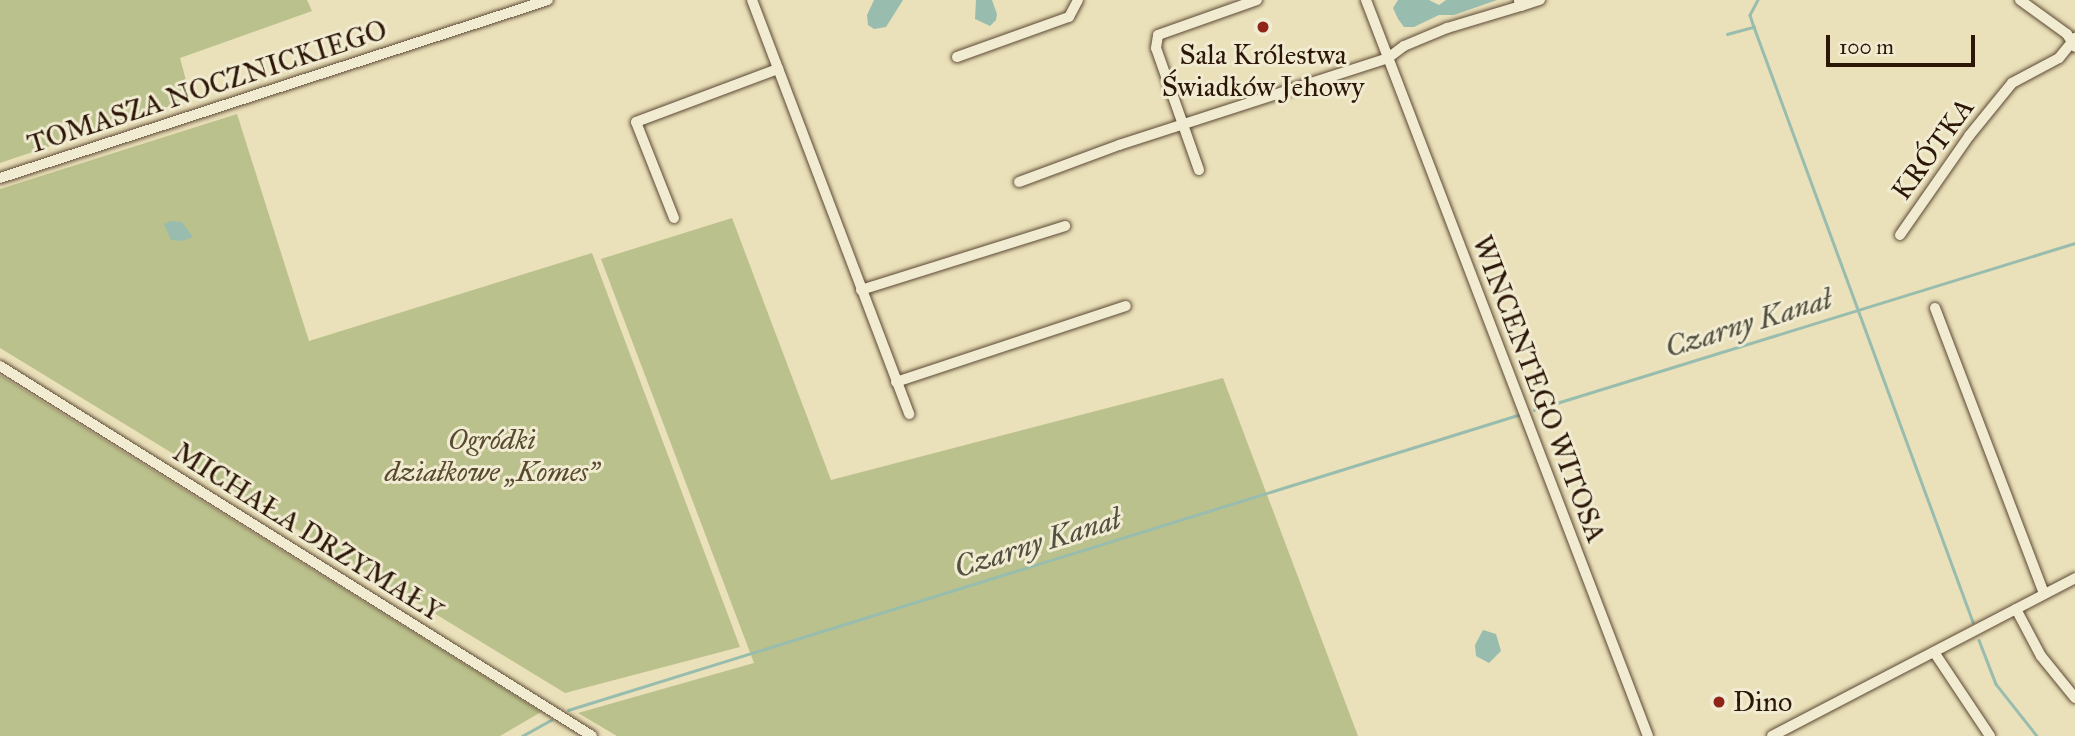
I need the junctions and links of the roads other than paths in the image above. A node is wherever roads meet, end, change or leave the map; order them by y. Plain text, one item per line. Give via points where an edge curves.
1 (548, 0) edge
2 (752, 0) edge
3 (1077, 0) edge
4 (1257, 0) edge
5 (1366, 0) edge
6 (1540, 0) edge
7 (2020, 0) edge
8 (1520, 3) edge
9 (2074, 43) edge
10 (957, 57) dead end
11 (1388, 58) junction
12 (778, 69) junction
13 (1182, 124) junction
14 (1199, 170) dead end
15 (0, 178) edge
16 (1019, 182) dead end
17 (674, 218) dead end
18 (1065, 226) dead end
19 (1900, 235) dead end
20 (861, 290) junction
21 (1126, 306) dead end
22 (1935, 308) dead end
23 (0, 366) edge
24 (896, 382) junction
25 (909, 414) dead end
26 (2075, 578) edge
27 (2043, 594) junction
28 (2016, 609) junction
29 (1934, 652) junction
30 (2075, 698) edge
31 (592, 736) edge
32 (1648, 736) edge
33 (1772, 736) edge
34 (1990, 736) edge

1 - 15 street, TOMASZA NOCZNICKIEGO
2 - 12 street
3 - 10 street via 1069,17
4 - 13 street via 1158,35 1156,48
5 - 11 street, WINCENTEGO WITOSA
6 - 8 street
7 - 9 street, KRÓTKA
8 - 11 street via 1447,28
9 - 19 street, KRÓTKA via 2059,58 2012,83
11 - 13 street
11 - 32 street, WINCENTEGO WITOSA
12 - 17 street via 636,122
12 - 20 street
13 - 14 street
13 - 16 street
18 - 20 street
20 - 24 street
21 - 24 street
22 - 27 street
23 - 31 street, MICHAŁA DRZYMAŁY
24 - 25 street
26 - 27 street
27 - 28 street
28 - 29 street
28 - 30 street via 2041,656
29 - 33 street
29 - 34 street

